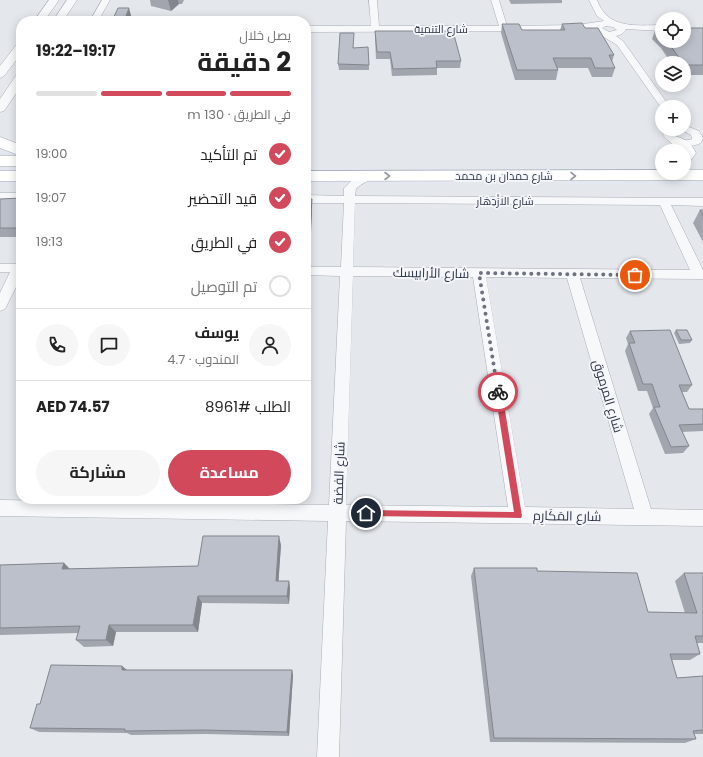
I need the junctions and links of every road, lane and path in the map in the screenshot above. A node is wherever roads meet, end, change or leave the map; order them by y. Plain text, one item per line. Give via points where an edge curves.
1 (54, 0) edge
2 (72, 0) edge
3 (106, 0) edge
4 (374, 0) edge
5 (495, 0) edge
6 (593, 0) edge
7 (600, 14) junction
8 (43, 16) edge
9 (61, 16) edge
10 (97, 16) edge
11 (504, 28) junction
12 (655, 28) edge
13 (311, 29) edge
14 (375, 29) junction
15 (601, 29) junction
16 (619, 29) junction
17 (620, 43) junction
18 (16, 53) edge
19 (0, 74) edge
20 (16, 84) edge
21 (660, 100) edge
22 (0, 108) edge
23 (0, 142) edge
24 (16, 149) edge
25 (16, 160) edge
26 (0, 161) edge
27 (311, 161) edge
28 (655, 161) edge
29 (691, 161) edge
30 (703, 161) edge
31 (0, 168) edge
32 (16, 168) edge
33 (703, 175) edge
34 (0, 176) edge
35 (16, 176) edge
36 (311, 176) edge
37 (330, 176) junction
38 (368, 176) junction
39 (349, 194) junction
40 (0, 197) edge
41 (16, 197) edge
42 (311, 198) edge
43 (664, 202) junction
44 (703, 202) edge
45 (0, 268) edge
46 (16, 268) edge
47 (311, 271) edge
48 (346, 272) junction
49 (479, 273) junction
50 (572, 274) junction
51 (701, 275) edge
52 (16, 276) edge
53 (0, 306) edge
54 (159, 505) edge
55 (0, 508) edge
56 (338, 513) junction
57 (518, 516) junction
58 (645, 517) junction
59 (703, 518) edge
60 (328, 757) edge

1 - 8 street
2 - 9 street
3 - 10 street
4 - 14 street
5 - 11 street
6 - 7 street
7 - 15 street
7 - 16 street
11 - 14 street, شارع التنمية
11 - 15 street, شارع التنمية
12 - 16 street
13 - 14 street, شارع التنمية
15 - 16 street, شارع التنمية via 607,23
15 - 17 street
16 - 17 street
17 - 21 street
18 - 19 street
20 - 22 street
23 - 24 main road
25 - 26 main road
27 - 28 main road, شارع حمدان بن محمد
29 - 30 main road
31 - 32 main road
38 -> 33 main road, شارع حمدان بن محمد
34 - 35 main road
36 - 37 main road, شارع حمدان بن محمد
37 - 38 main road, شارع حمدان بن محمد
37 - 39 street
38 - 39 street via 357,181
39 - 42 street, شارع الازْدِهَار
39 - 43 street, شارع الازْدِهَار
39 - 48 street, شارع الفضة
40 - 41 street
43 - 44 street, شارع الازْدِهَار
43 - 51 street, شارع الأرابيسك
45 - 46 street
47 - 48 street, شارع الأرابيسك
48 - 49 street, شارع الأرابيسك
48 - 56 street, شارع الفضة
49 - 50 street, شارع الأرابيسك
49 - 57 street
50 - 51 street, شارع الأرابيسك
50 - 58 street, شارع المرموق
52 - 53 street
54 - 55 street, شارع المَكَارِم
54 - 56 street, شارع المَكَارِم
56 - 57 street, شارع المَكَارِم
56 - 60 street, شارع الفضة
57 - 58 street, شارع المَكَارِم
58 - 59 street, شارع المَكَارِم

